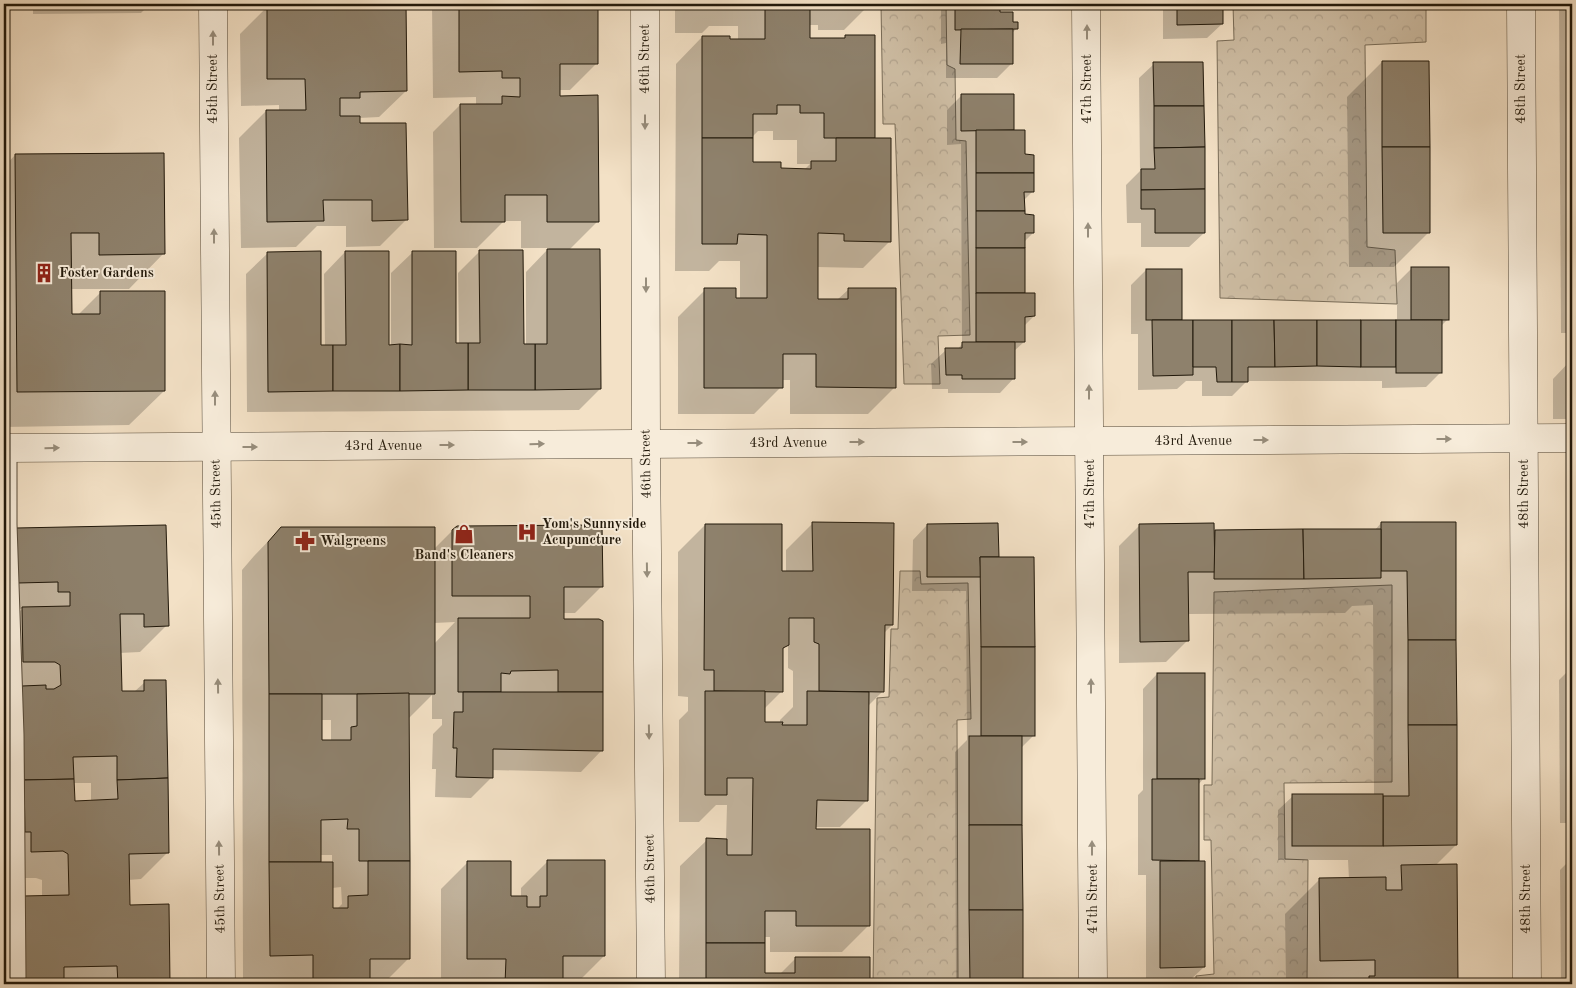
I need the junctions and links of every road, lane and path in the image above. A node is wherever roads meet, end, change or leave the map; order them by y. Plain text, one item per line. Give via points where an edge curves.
1 (213, 4) edge
2 (645, 4) edge
3 (1086, 4) edge
4 (1521, 4) edge
5 (1524, 438) junction
6 (1572, 438) edge
7 (1090, 441) junction
8 (646, 444) junction
9 (215, 447) junction
10 (5, 448) edge
11 (15, 977) dead end
12 (221, 984) edge
13 (651, 984) edge
14 (1094, 984) edge
15 (1527, 984) edge

9 -> 1 street, 45th Street
2 -> 8 street, 46th Street
7 -> 3 street, 47th Street
4 - 5 street, 48th Street
5 - 6 street, 43rd Avenue
7 -> 5 street, 43rd Avenue
5 - 15 street, 48th Street
8 -> 7 street, 43rd Avenue
14 -> 7 street, 47th Street
9 -> 8 street, 43rd Avenue
8 -> 13 street, 46th Street
10 -> 9 street, 43rd Avenue
12 -> 9 street, 45th Street
10 - 11 lane

